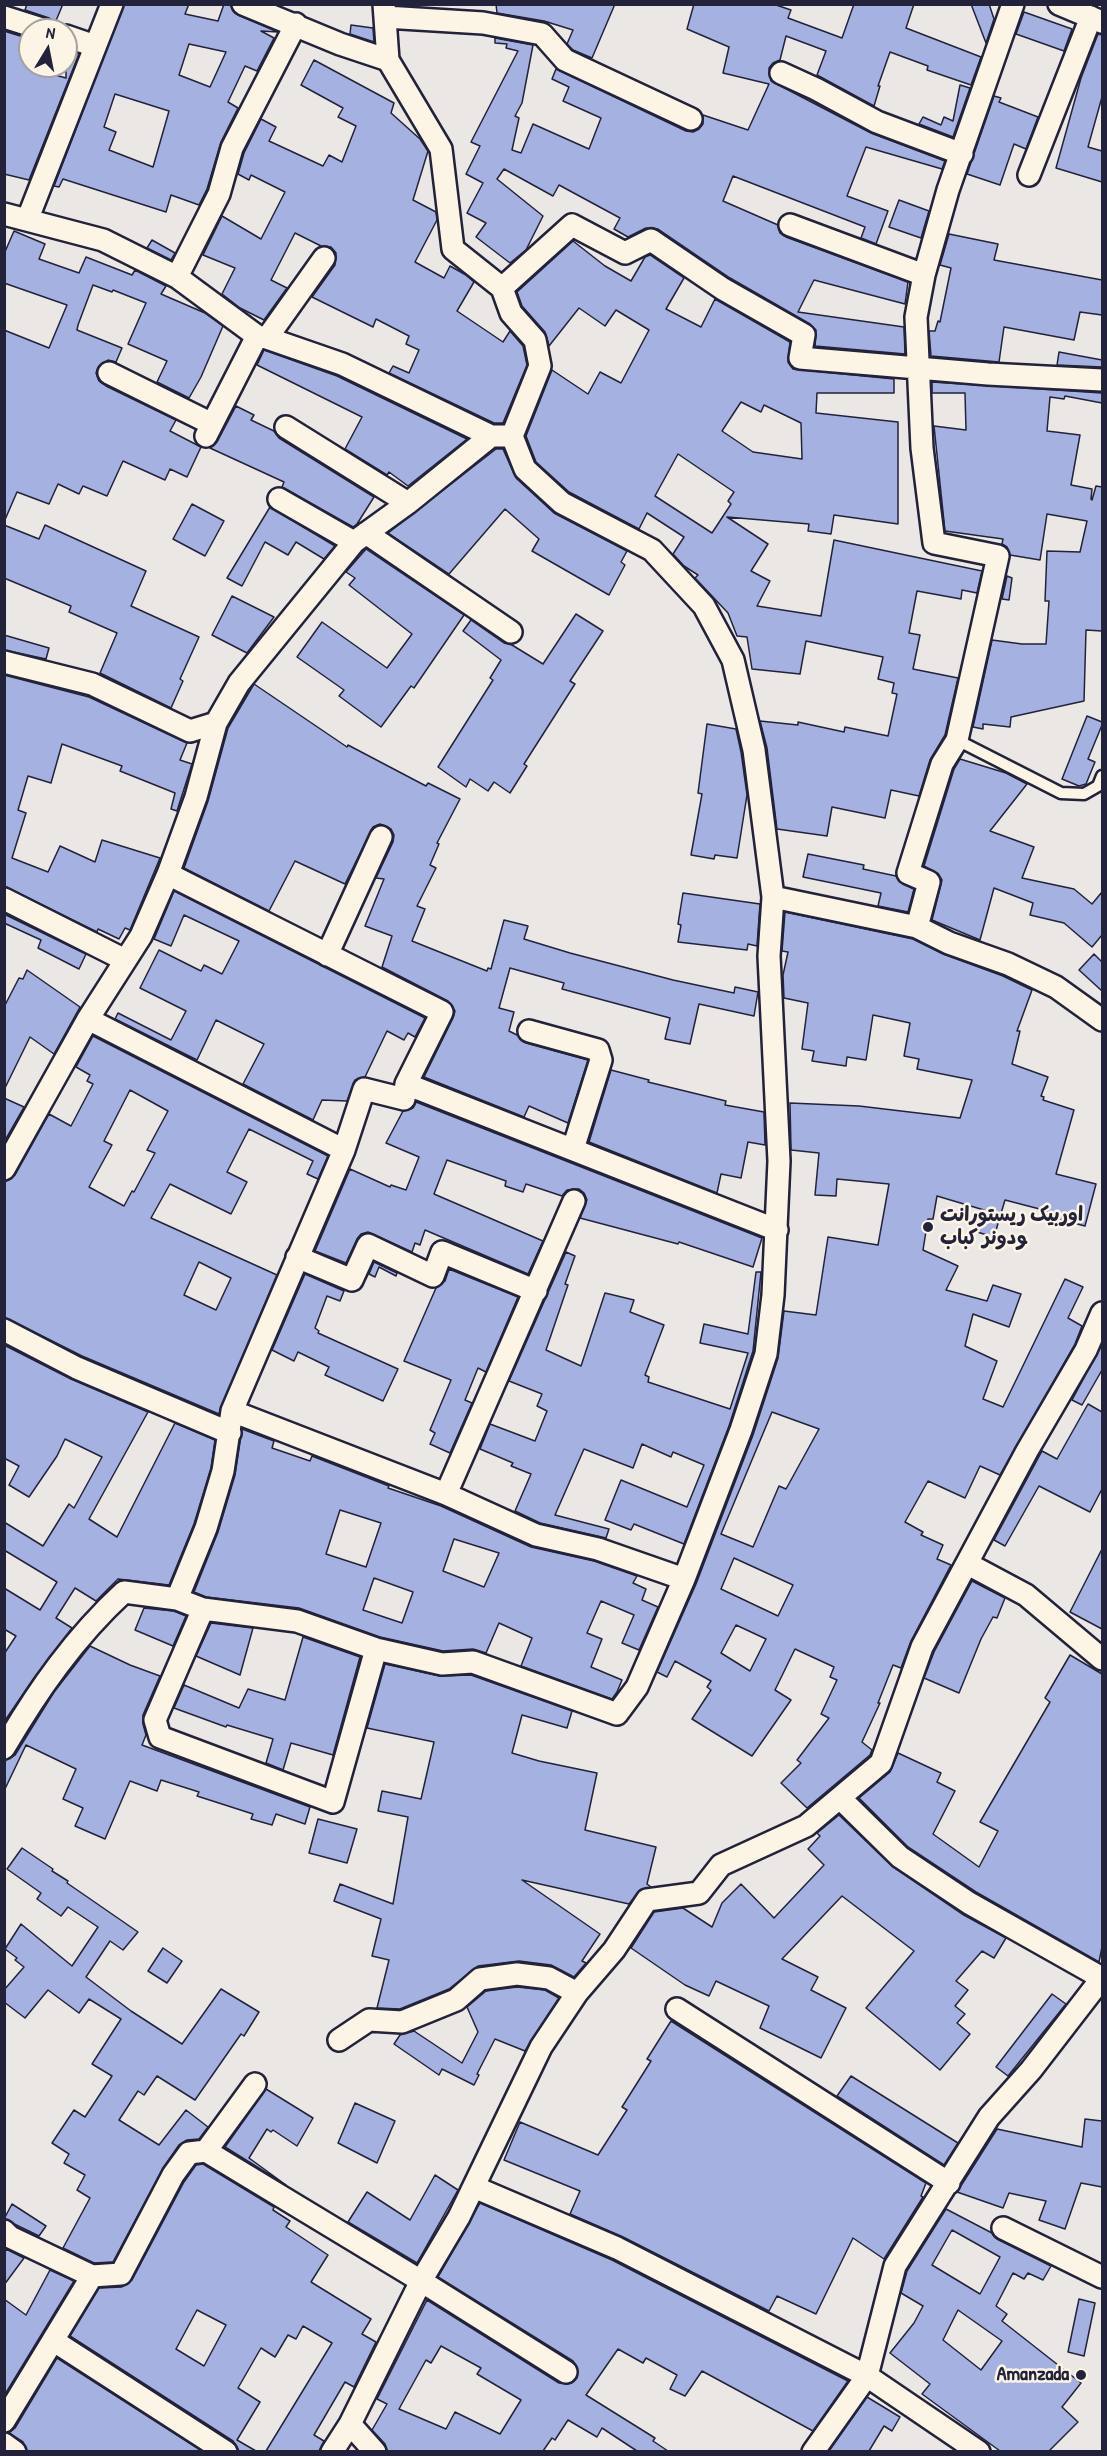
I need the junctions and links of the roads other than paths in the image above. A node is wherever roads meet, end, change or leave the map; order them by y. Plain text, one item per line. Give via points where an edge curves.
1 (112, 4) edge
2 (243, 4) edge
3 (1013, 4) edge
4 (1059, 4) edge
5 (384, 11) edge
6 (1097, 19) edge
7 (296, 24) junction
8 (78, 40) edge
9 (95, 45) junction
10 (388, 60) junction
11 (781, 73) dead end
12 (691, 119) dead end
13 (962, 154) junction
14 (1029, 175) dead end
15 (4, 214) edge
16 (28, 218) junction
17 (790, 225) dead end
18 (324, 258) dead end
19 (924, 275) junction
20 (177, 277) junction
21 (502, 288) junction
22 (262, 337) junction
23 (917, 369) junction
24 (109, 373) dead end
25 (1102, 380) edge
26 (286, 427) dead end
27 (501, 436) junction
28 (279, 499) dead end
29 (408, 502) junction
30 (360, 538) junction
31 (511, 632) dead end
32 (4, 662) edge
33 (216, 723) junction
34 (957, 740) junction
35 (1102, 776) edge
36 (381, 837) dead end
37 (168, 874) junction
38 (773, 897) junction
39 (4, 899) edge
40 (917, 927) junction
41 (327, 955) junction
42 (125, 960) junction
43 (88, 1019) junction
44 (1102, 1020) edge
45 (529, 1031) dead end
46 (406, 1084) junction
47 (573, 1149) junction
48 (344, 1150) junction
49 (4, 1169) edge
50 (574, 1201) dead end
51 (777, 1230) junction
52 (297, 1257) junction
53 (536, 1291) junction
54 (1102, 1313) edge
55 (4, 1330) edge
56 (232, 1411) junction
57 (230, 1433) junction
58 (446, 1494) junction
59 (968, 1564) junction
60 (684, 1579) junction
61 (177, 1599) junction
62 (203, 1609) junction
63 (376, 1649) junction
64 (1102, 1659) edge
65 (4, 1748) edge
66 (840, 1798) junction
67 (1102, 1978) edge
68 (578, 1993) junction
69 (677, 2009) dead end
70 (339, 2040) dead end
71 (255, 2084) dead end
72 (206, 2151) junction
73 (949, 2183) junction
74 (474, 2187) junction
75 (1003, 2228) dead end
76 (4, 2232) edge
77 (92, 2276) junction
78 (1102, 2277) edge
79 (421, 2281) junction
80 (54, 2341) junction
81 (566, 2372) dead end
82 (867, 2376) junction
83 (4, 2421) edge
84 (350, 2424) junction
85 (4, 2444) edge
86 (15, 2451) edge
87 (226, 2451) edge
88 (332, 2451) edge
89 (375, 2451) edge
90 (813, 2451) edge
91 (980, 2451) edge

1 - 9 street
2 - 7 street
3 - 13 street
4 - 6 street
5 - 10 street
5 - 12 street via 542,34 565,60
6 - 14 street
7 - 10 street
7 - 20 street via 232,148 219,194
8 - 9 street
9 - 16 street
10 - 21 street via 441,149 453,249
11 - 13 street via 877,122
13 - 19 street
15 - 16 street
16 - 20 street via 103,240
17 - 19 street
18 - 22 street
19 - 23 street via 916,316
20 - 22 street
21 - 23 street via 572,225 625,253 651,240 723,289 804,335 800,358
21 - 27 street via 511,313 536,340 540,366
22 - 24 street via 209,430
22 - 27 street via 342,364
23 - 25 street
23 - 34 street via 934,543 998,556
26 - 29 street
27 - 29 street
27 - 38 street via 525,469 562,503 652,550 704,606 733,660 754,750
28 - 30 street
29 - 30 street
30 - 31 street
30 - 33 street via 239,683
32 - 33 street via 92,684 190,731
33 - 37 street via 196,797
34 - 35 lane via 1061,793 1084,794 1098,786
34 - 40 street via 942,764 908,873 929,882
36 - 41 street
37 - 41 street
37 - 42 street via 141,936
38 - 40 street
38 - 51 street via 768,956 780,1161
39 - 42 street
40 - 44 street via 1056,987
41 - 46 street via 442,1012
42 - 43 street
43 - 48 street
43 - 49 street
45 - 47 street via 598,1050 600,1054
46 - 47 street
46 - 48 street via 404,1099 364,1089
47 - 51 street
48 - 52 street
50 - 53 street
51 - 60 street via 766,1354
52 - 53 street via 352,1280 368,1245 433,1276 442,1252
52 - 56 street
53 - 58 street
54 - 59 street via 1086,1350
55 - 57 street via 77,1368
56 - 57 street
56 - 58 street
57 - 61 street via 206,1528
58 - 60 street via 536,1535 598,1549
59 - 64 street via 1026,1595
59 - 66 street via 922,1647 880,1763
60 - 63 street via 637,1687 617,1714 473,1662 442,1664
61 - 62 street
61 - 65 street via 124,1592 64,1656
62 - 63 street via 297,1621
62 - 63 street via 155,1720 160,1737 333,1802
66 - 67 street via 900,1857 969,1903
66 - 68 street via 806,1826 722,1866 699,1893 647,1900 614,1950
67 - 73 street via 989,2117
68 - 70 street via 549,1978 517,1974 480,1979 456,2000 402,2022 369,2020
68 - 74 street via 541,2047
69 - 73 street
71 - 72 street
72 - 77 street via 189,2153 173,2175 121,2274
72 - 79 street
73 - 82 street via 894,2266
74 - 79 street
74 - 82 street via 617,2247
75 - 78 street
76 - 77 street
77 - 80 street
79 - 81 street
79 - 84 street
80 - 83 street
80 - 87 street
82 - 90 street
82 - 91 street
84 - 88 street
84 - 89 street
85 - 86 street

